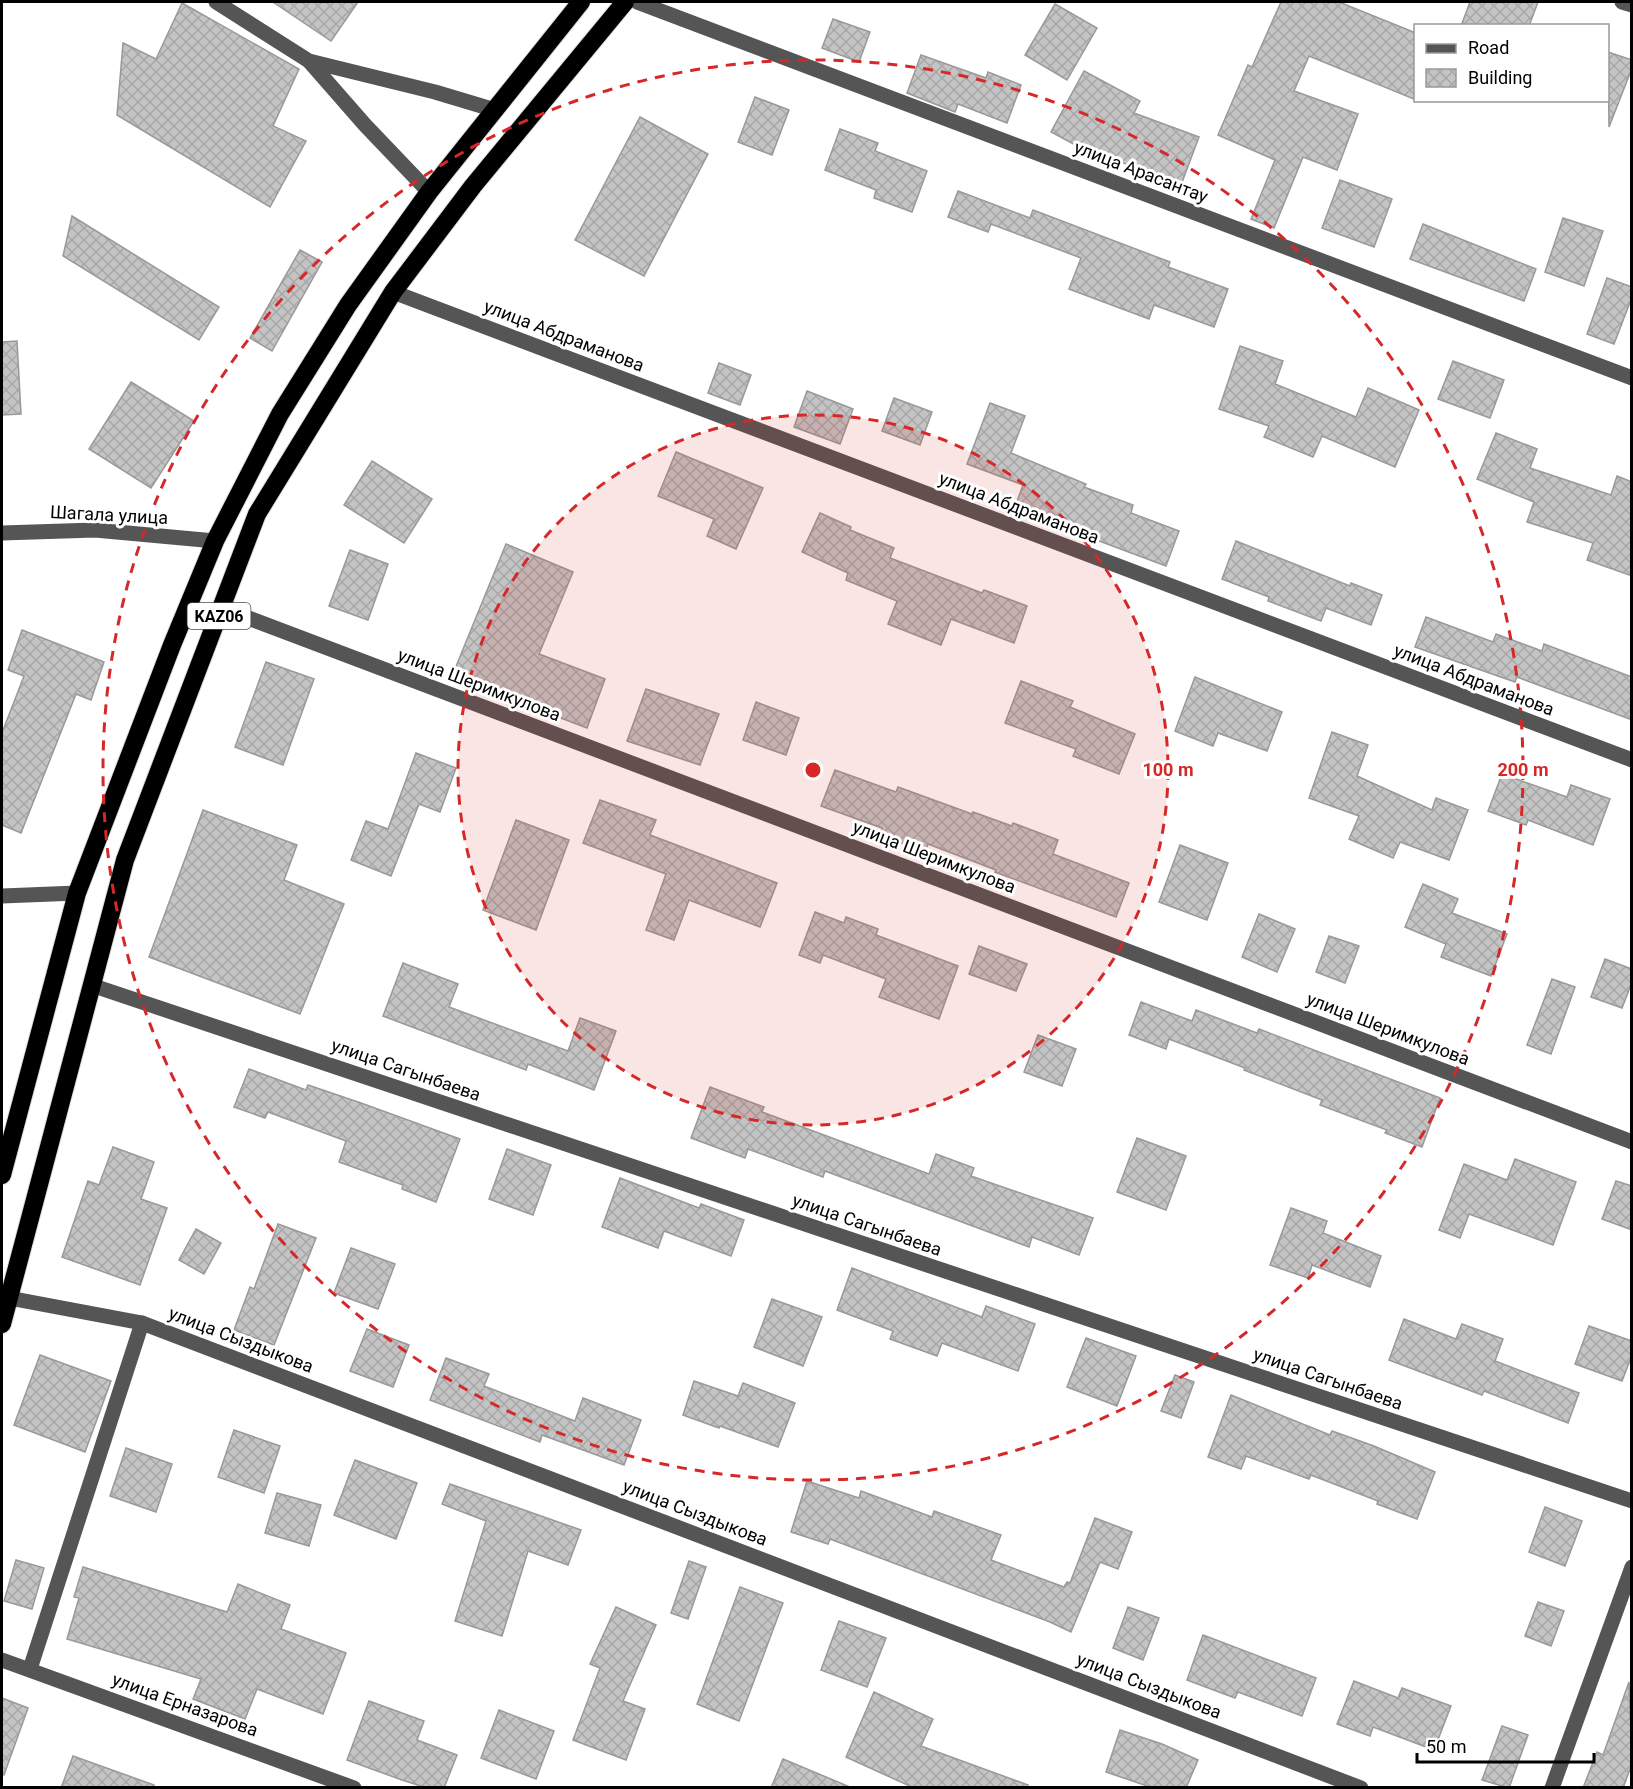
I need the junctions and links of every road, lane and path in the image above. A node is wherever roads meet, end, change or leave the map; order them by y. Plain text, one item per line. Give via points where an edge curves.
1 (216, 2) edge
2 (581, 2) edge
3 (625, 2) edge
4 (638, 2) edge
5 (1622, 2) edge
6 (1632, 5) edge
7 (309, 61) junction
8 (495, 110) junction
9 (429, 192) junction
10 (393, 292) junction
11 (1632, 378) edge
12 (2, 532) edge
13 (215, 541) junction
14 (222, 608) junction
15 (1632, 760) edge
16 (77, 893) junction
17 (2, 897) edge
18 (91, 985) junction
19 (1632, 1142) edge
20 (2, 1175) edge
21 (9, 1298) junction
22 (142, 1323) junction
23 (2, 1324) edge
24 (1632, 1501) edge
25 (1632, 1567) edge
26 (2, 1660) edge
27 (30, 1669) junction
28 (354, 1788) edge
29 (1361, 1788) edge
30 (1552, 1788) edge

1 - 7 street
2 - 8 highway, KАZ06
3 - 10 highway, KАZ06 via 473,186
4 - 11 street, улица Арасантау
5 - 6 street
7 - 8 street
7 - 9 street
8 - 9 highway, KАZ06
9 - 13 highway, KАZ06 via 348,305 280,414
10 - 14 highway, KАZ06 via 257,514
10 - 15 street, улица Абдраманова
12 - 13 street, Шагала улица via 95,530
13 - 16 highway, KАZ06 via 171,645
14 - 18 highway, KАZ06 via 126,860
14 - 19 street, улица Шеримкулова
16 - 17 street
16 - 20 highway, KАZ06
18 - 21 highway, KАZ06
18 - 24 street, улица Сагынбаева
21 - 22 street, улица Сыздыкова
21 - 23 highway, KАZ06
22 - 27 street
22 - 29 street, улица Сыздыкова
25 - 30 street
26 - 27 street, улица Ерназарова
27 - 28 street, улица Ерназарова

